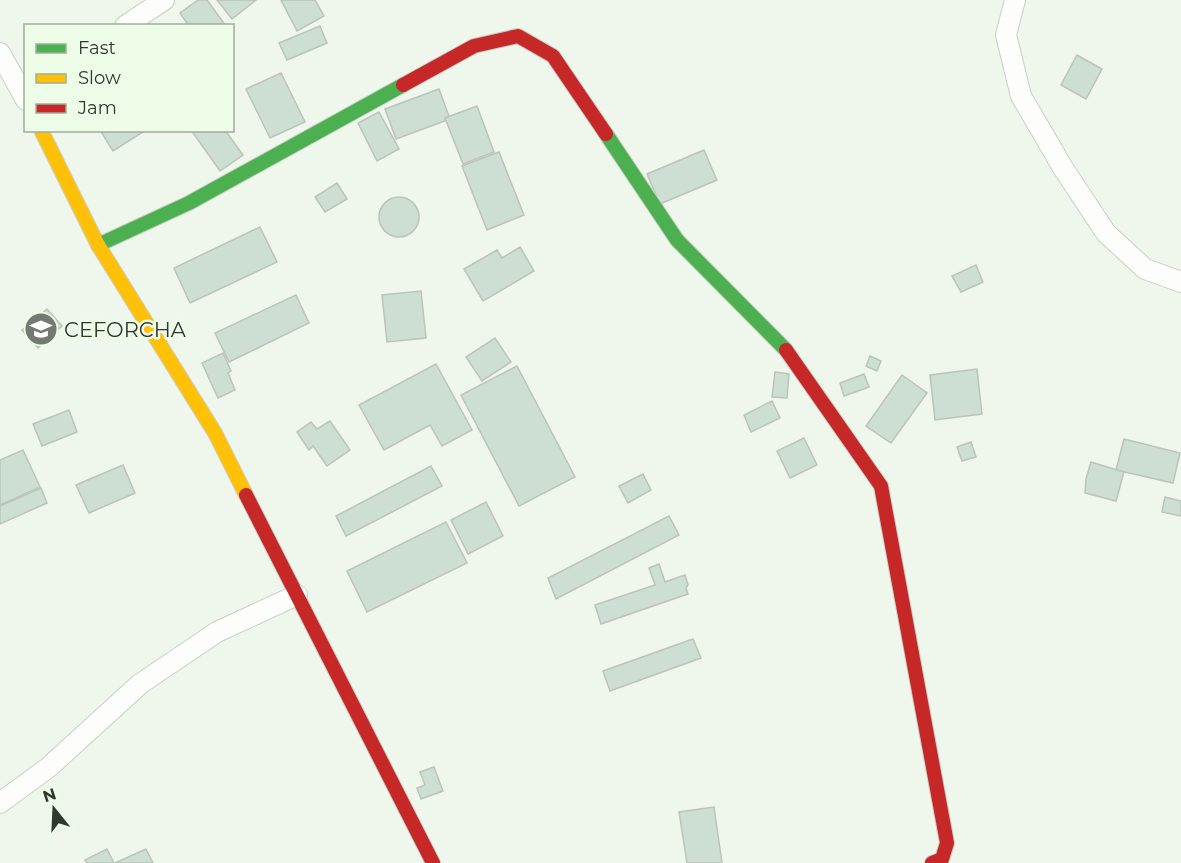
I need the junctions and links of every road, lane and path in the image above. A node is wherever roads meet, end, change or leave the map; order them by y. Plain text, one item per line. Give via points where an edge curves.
1 (164, 0) edge
2 (1015, 0) edge
3 (128, 24) edge
4 (0, 53) edge
5 (23, 90) edge
6 (42, 132) edge
7 (98, 245) junction
8 (1181, 282) edge
9 (297, 595) junction
10 (0, 803) edge
11 (433, 863) edge
12 (932, 863) edge

1 - 3 street
2 - 8 street via 1006,35 1020,96 1106,233 1145,269
4 - 5 street
6 - 7 street
7 - 9 street via 215,433
7 - 12 street via 189,203 474,46 518,36 553,56 677,240 786,350 880,486 947,843 942,859
9 - 10 street via 217,632 140,684 49,767
9 - 11 street

